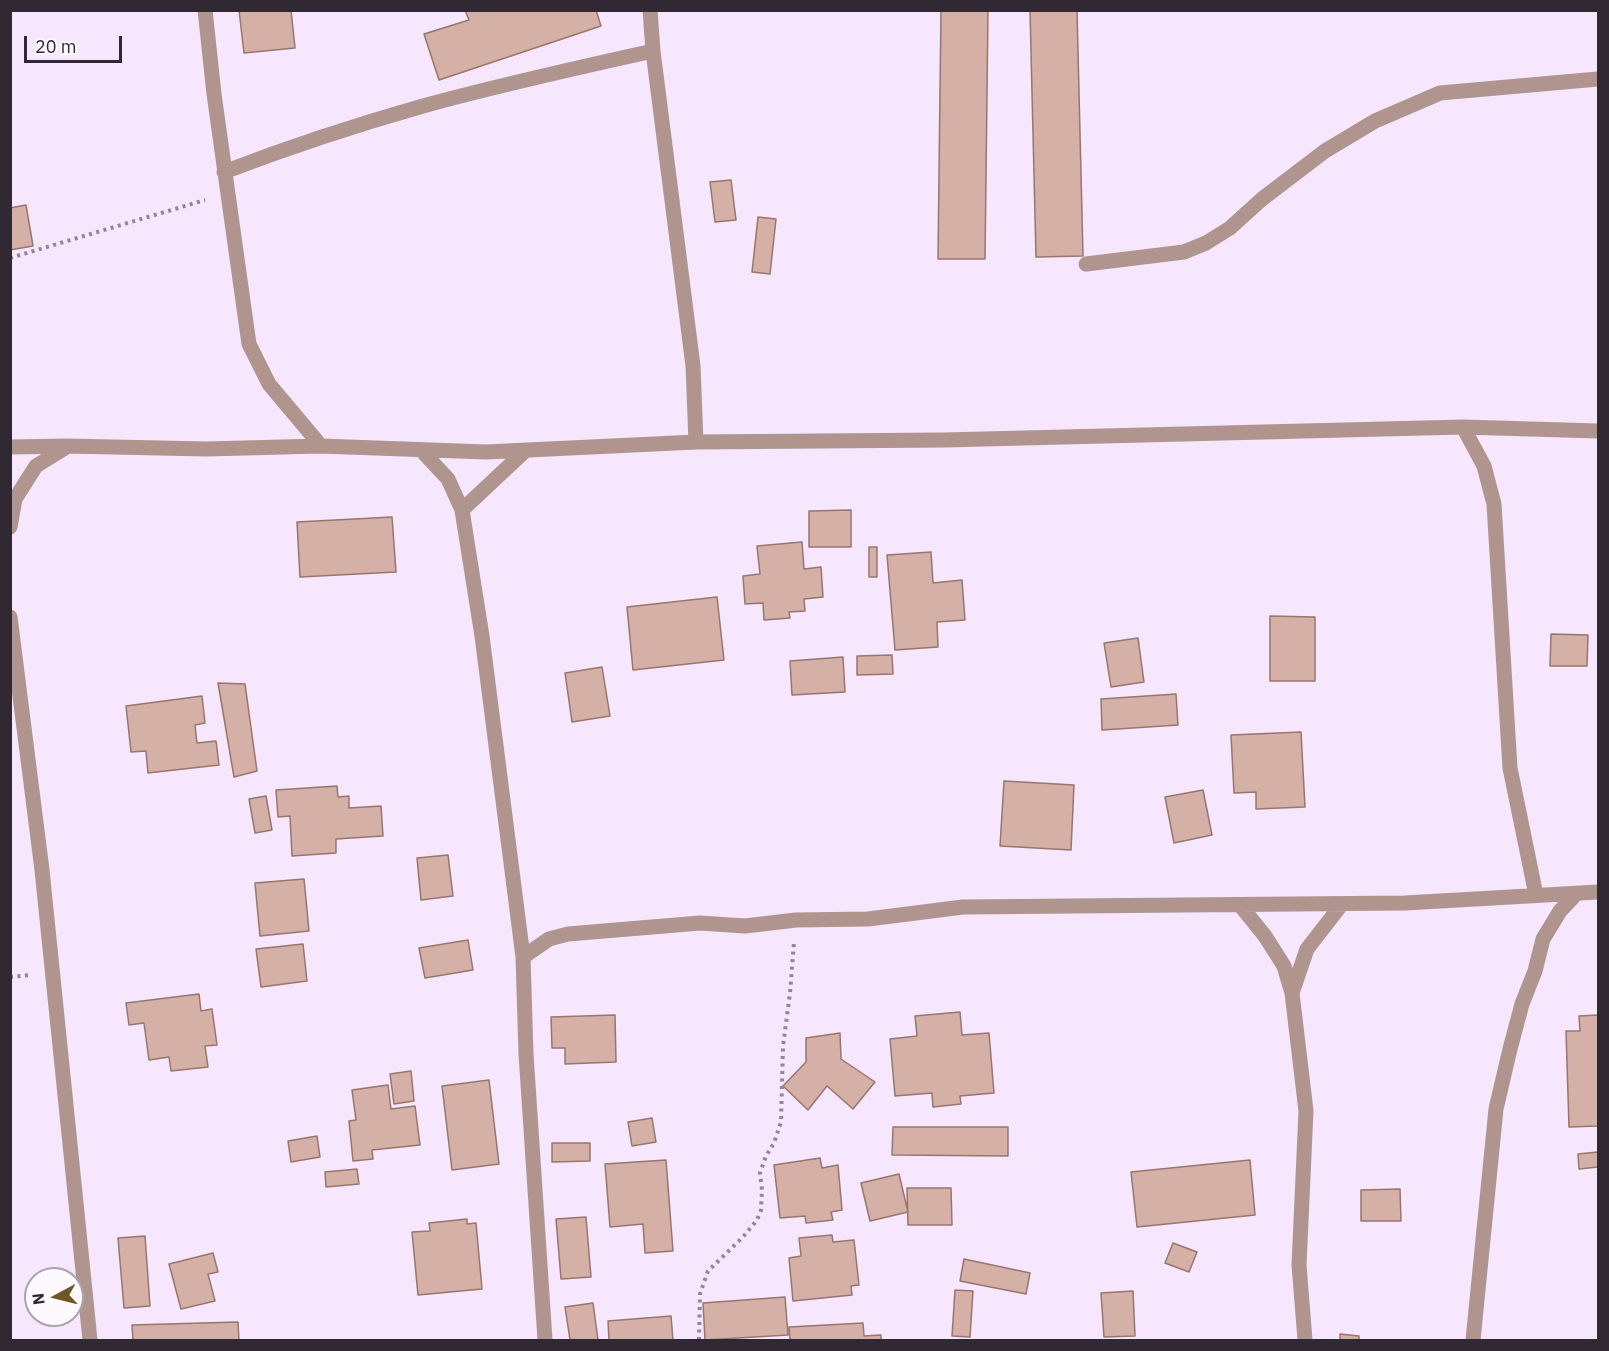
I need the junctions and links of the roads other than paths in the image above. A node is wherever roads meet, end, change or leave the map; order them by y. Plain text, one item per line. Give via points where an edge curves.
1 (205, 10) edge
2 (650, 10) edge
3 (653, 51) junction
4 (1599, 79) edge
5 (224, 172) junction
6 (1086, 264) dead end
7 (1463, 427) junction
8 (1599, 431) edge
9 (696, 441) junction
10 (68, 446) junction
11 (321, 446) junction
12 (10, 447) edge
13 (421, 450) junction
14 (526, 450) junction
15 (462, 510) junction
16 (10, 527) edge
17 (10, 617) edge
18 (1599, 892) edge
19 (1577, 893) junction
20 (1536, 895) junction
21 (1342, 903) junction
22 (1240, 905) junction
23 (523, 957) junction
24 (1292, 993) junction
25 (90, 1341) edge
26 (545, 1341) edge
27 (1305, 1341) edge
28 (1473, 1341) edge

1 - 5 street
2 - 3 street
3 - 5 street via 424,106
3 - 9 street via 693,366
4 - 6 street via 1440,93 1375,121 1325,151 1206,243 1184,252
5 - 11 street via 249,344 268,384
7 - 8 street
7 - 9 street via 944,440
7 - 20 street via 1484,466 1494,504 1509,768
9 - 14 street
10 - 11 street
10 - 12 street
10 - 16 street via 36,466 15,499
11 - 13 street
13 - 14 street
13 - 15 street via 448,479
14 - 15 street
15 - 23 street
17 - 25 street via 42,870
18 - 19 street
19 - 20 street
19 - 28 street via 1560,911 1544,939 1507,1059 1496,1109
20 - 21 street
21 - 22 street
21 - 24 street via 1307,949
22 - 23 street via 963,907 868,919 796,920 745,926 700,923 568,934 549,939
22 - 24 street via 1284,966
23 - 26 street
24 - 27 street via 1306,1111 1299,1264

